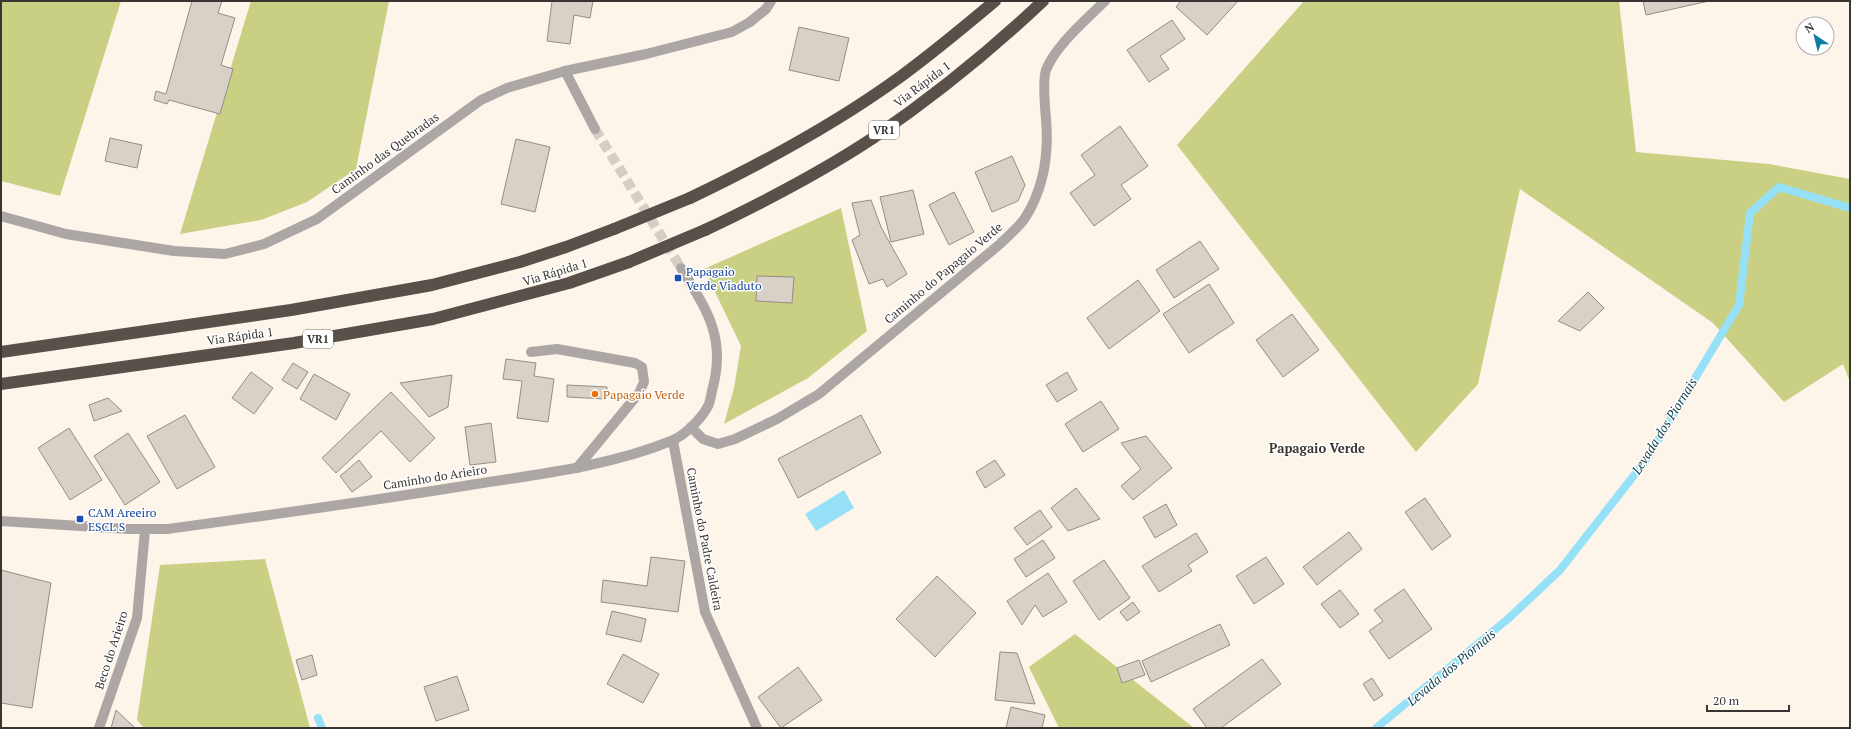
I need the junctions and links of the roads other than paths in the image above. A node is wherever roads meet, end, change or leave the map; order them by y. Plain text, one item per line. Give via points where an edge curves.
1 (771, 1) edge
2 (995, 1) edge
3 (1043, 1) edge
4 (1105, 1) edge
5 (565, 71) junction
6 (595, 129) tunnel mouth
7 (1, 216) edge
8 (681, 268) tunnel mouth
9 (1, 352) edge
10 (530, 352) dead end
11 (1, 384) edge
12 (691, 427) junction
13 (673, 441) junction
14 (577, 468) junction
15 (1, 521) edge
16 (145, 530) junction
17 (99, 728) edge
18 (757, 728) edge

1 - 5 street, Caminho das Quebradas via 766,9 750,22 732,32
2 - 9 highway, Via Rápida 1, bridge via 900,77 850,111 765,161 690,198 566,247 432,285 291,310
3 - 11 highway, Via Rápida 1 / VR1, bridge via 972,64 872,138 766,200 705,230 629,262 569,283 433,319 302,342
4 - 12 street, Caminho do Papagaio Verde via 1066,40 1046,71 1046,162 1038,194 1024,219 1000,244 819,394 777,420 718,444 703,439
5 - 6 street
5 - 7 street, Caminho das Quebradas via 507,88 481,100 318,219 264,244 225,254 174,251 66,234
8 - 12 street, Caminho do Arieiro via 706,309 716,336 718,356 708,407
10 - 14 street via 557,349 642,366 644,382 639,393
12 - 13 street, Caminho do Arieiro
13 - 14 street, Caminho do Arieiro
13 - 18 street, Caminho do Padre Caldeira via 705,612
14 - 16 street, Caminho do Arieiro via 433,491 175,528
15 - 16 street, Caminho do Arieiro
16 - 17 street, Beco do Arieiro via 137,618

